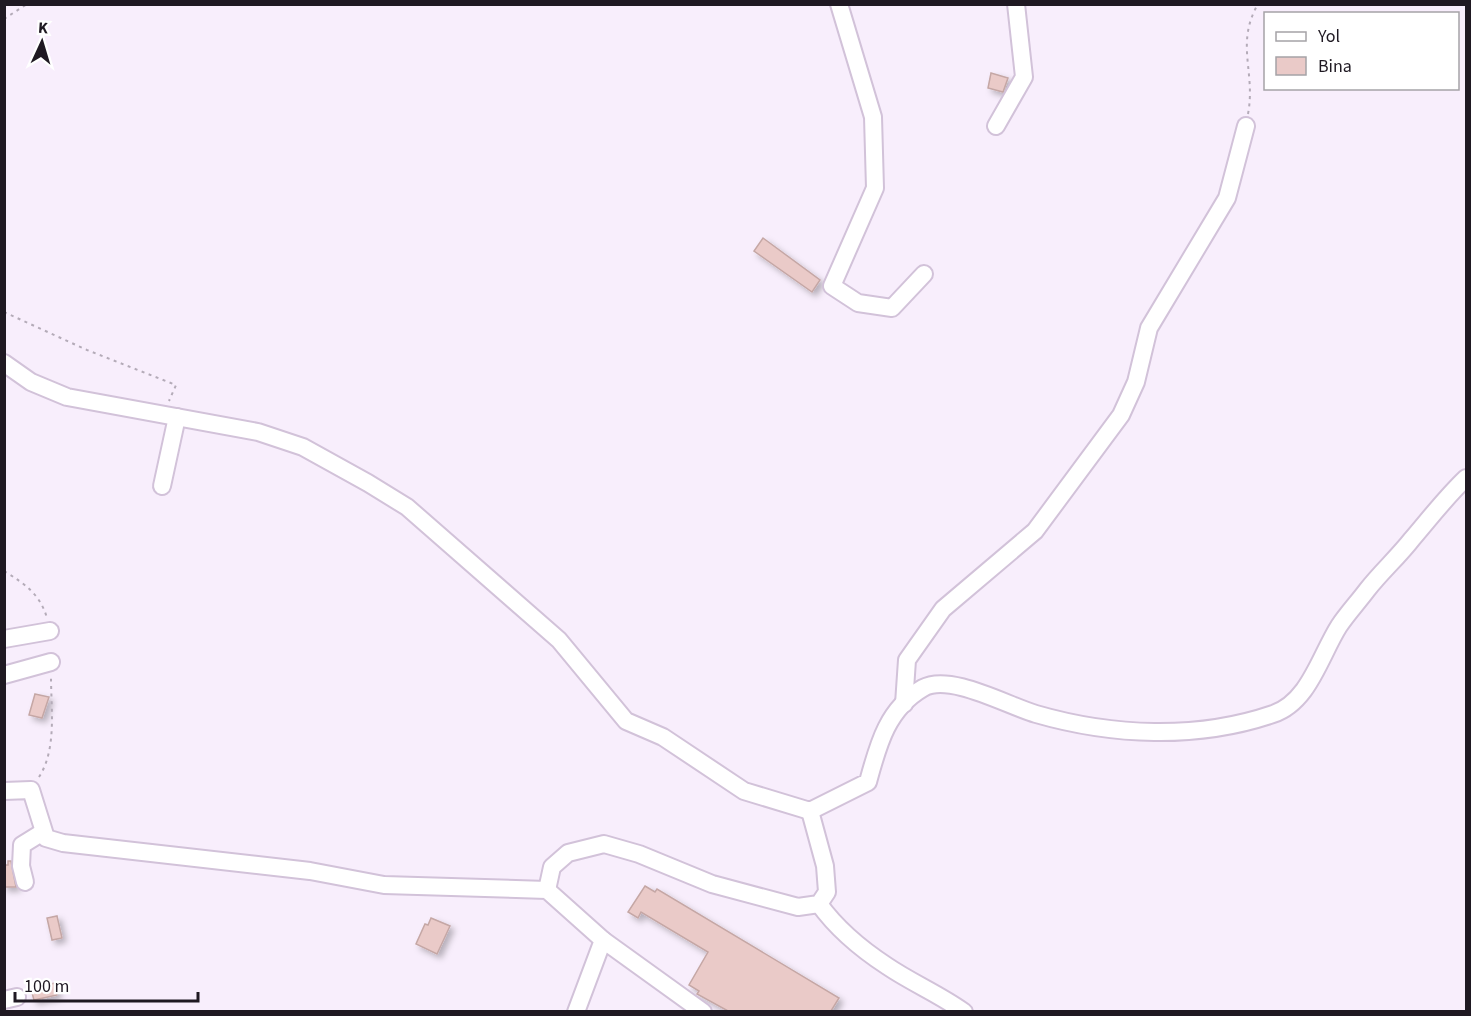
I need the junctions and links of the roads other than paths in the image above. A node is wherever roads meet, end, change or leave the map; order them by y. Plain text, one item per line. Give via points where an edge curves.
1 (839, 4) edge
2 (1016, 4) edge
3 (996, 126) dead end
4 (1246, 126) road end
5 (924, 274) dead end
6 (4, 363) edge
7 (177, 417) junction
8 (1467, 478) edge
9 (162, 486) dead end
10 (50, 631) dead end
11 (4, 639) edge
12 (51, 662) dead end
13 (4, 675) edge
14 (904, 704) junction
15 (4, 791) edge
16 (810, 811) junction
17 (44, 832) junction
18 (26, 882) dead end
19 (547, 890) junction
20 (819, 903) junction
21 (603, 940) junction
22 (576, 1011) edge
23 (703, 1011) edge
24 (964, 1011) edge

1 - 5 street via 873,117 875,188 832,286 858,303 892,308
2 - 3 street via 1024,77
4 - 14 street via 1227,198 1149,328 1136,382 1121,415 1035,531 943,609 907,660
6 - 7 street via 31,382 67,397
7 - 9 street
7 - 16 street via 258,432 303,447 407,507 559,640 626,721 663,737 744,790
8 - 14 street via 1443,500 1339,626 1292,705 1273,714 1185,733 1120,730 1054,719 947,684 925,687
10 - 11 street
12 - 13 street
14 - 16 street via 894,712 881,734 868,782
15 - 17 street via 31,790
16 - 20 street via 825,866 827,892
17 - 18 street via 22,845 21,866
17 - 19 street via 46,838 63,843 310,871 384,885
19 - 20 street via 552,867 568,853 604,844 639,854 712,885 798,907
19 - 21 street
20 - 24 street via 835,925 888,967
21 - 22 street
21 - 23 street

